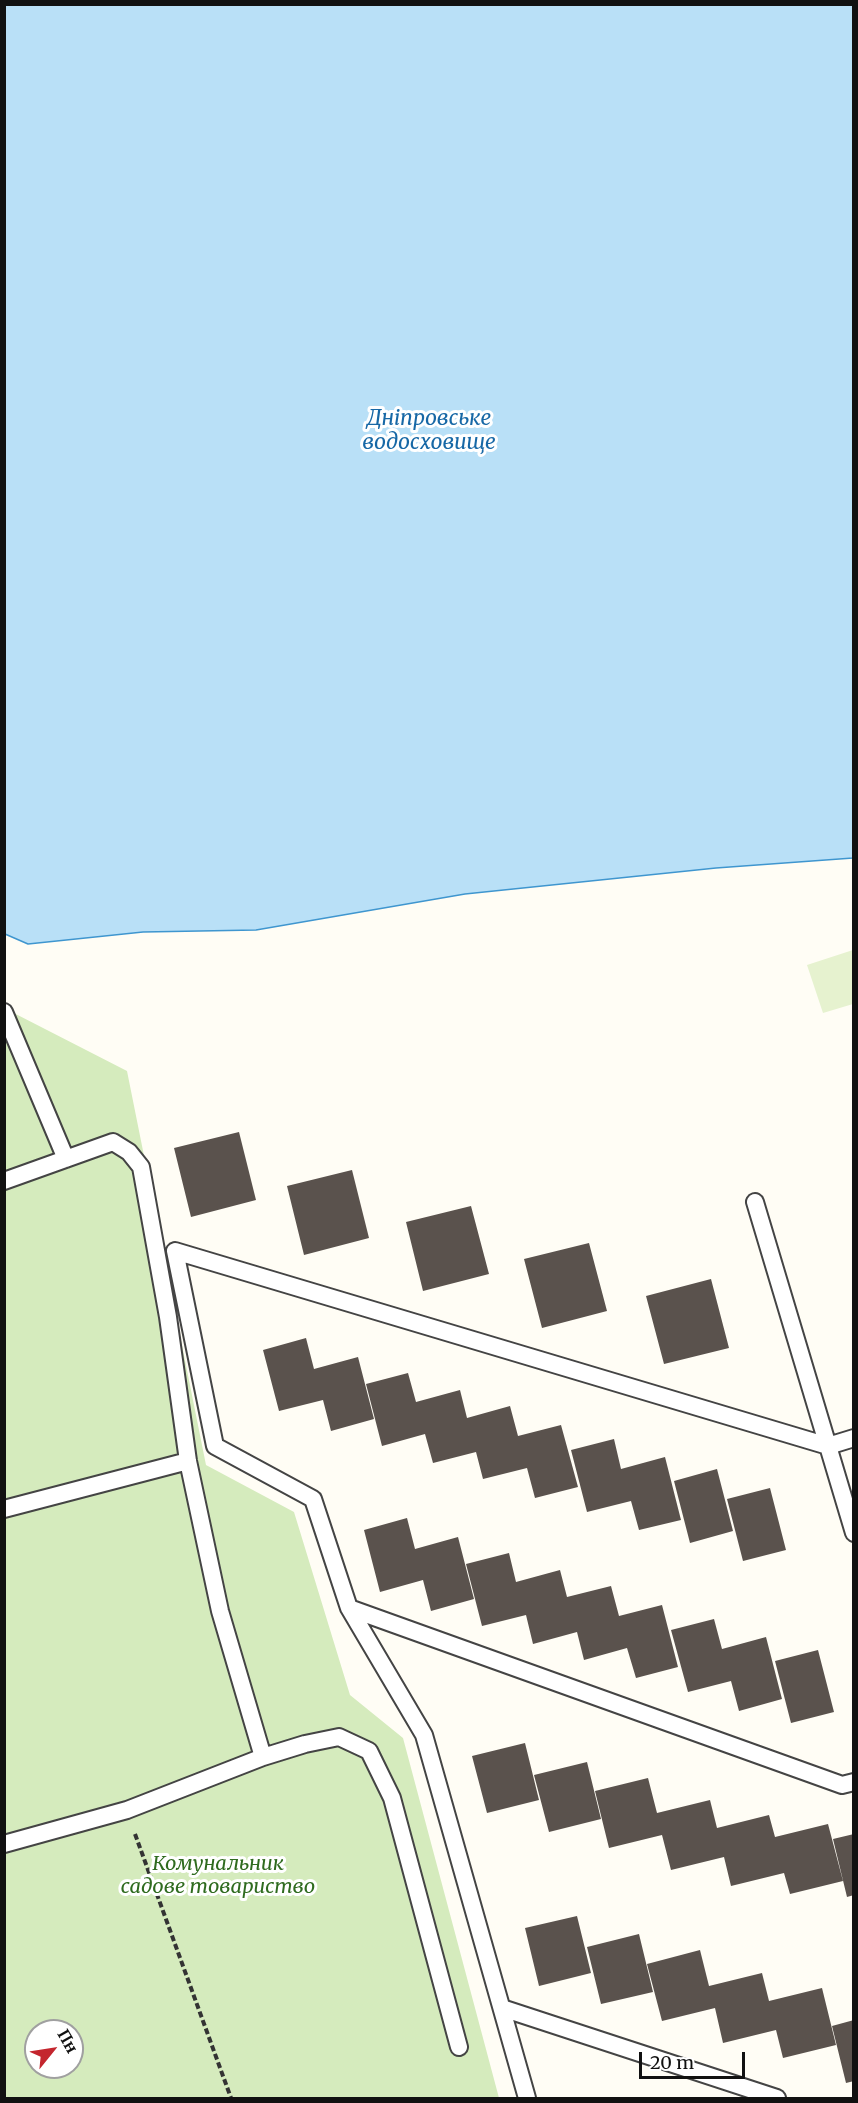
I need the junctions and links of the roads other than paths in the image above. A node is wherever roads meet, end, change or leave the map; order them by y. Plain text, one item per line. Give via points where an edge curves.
1 (4, 1012) edge
2 (66, 1159) junction
3 (4, 1181) edge
4 (755, 1202) dead end
5 (854, 1438) edge
6 (828, 1446) junction
7 (188, 1461) junction
8 (4, 1509) edge
9 (854, 1533) edge
10 (349, 1608) junction
11 (262, 1757) junction
12 (854, 1782) edge
13 (4, 1844) edge
14 (502, 2008) junction
15 (459, 2047) dead end
16 (527, 2098) edge
17 (777, 2098) edge

1 - 2 lane
2 - 3 lane
2 - 7 lane via 113,1142 129,1152 141,1167
4 - 6 lane
5 - 6 lane
6 - 9 lane
6 - 10 lane via 175,1251 215,1446 313,1499
7 - 8 lane
7 - 11 lane via 220,1611
10 - 12 lane via 842,1785
10 - 14 lane via 424,1734
11 - 13 lane via 126,1810
11 - 15 lane via 339,1737 369,1751 392,1798
14 - 16 lane
14 - 17 lane

